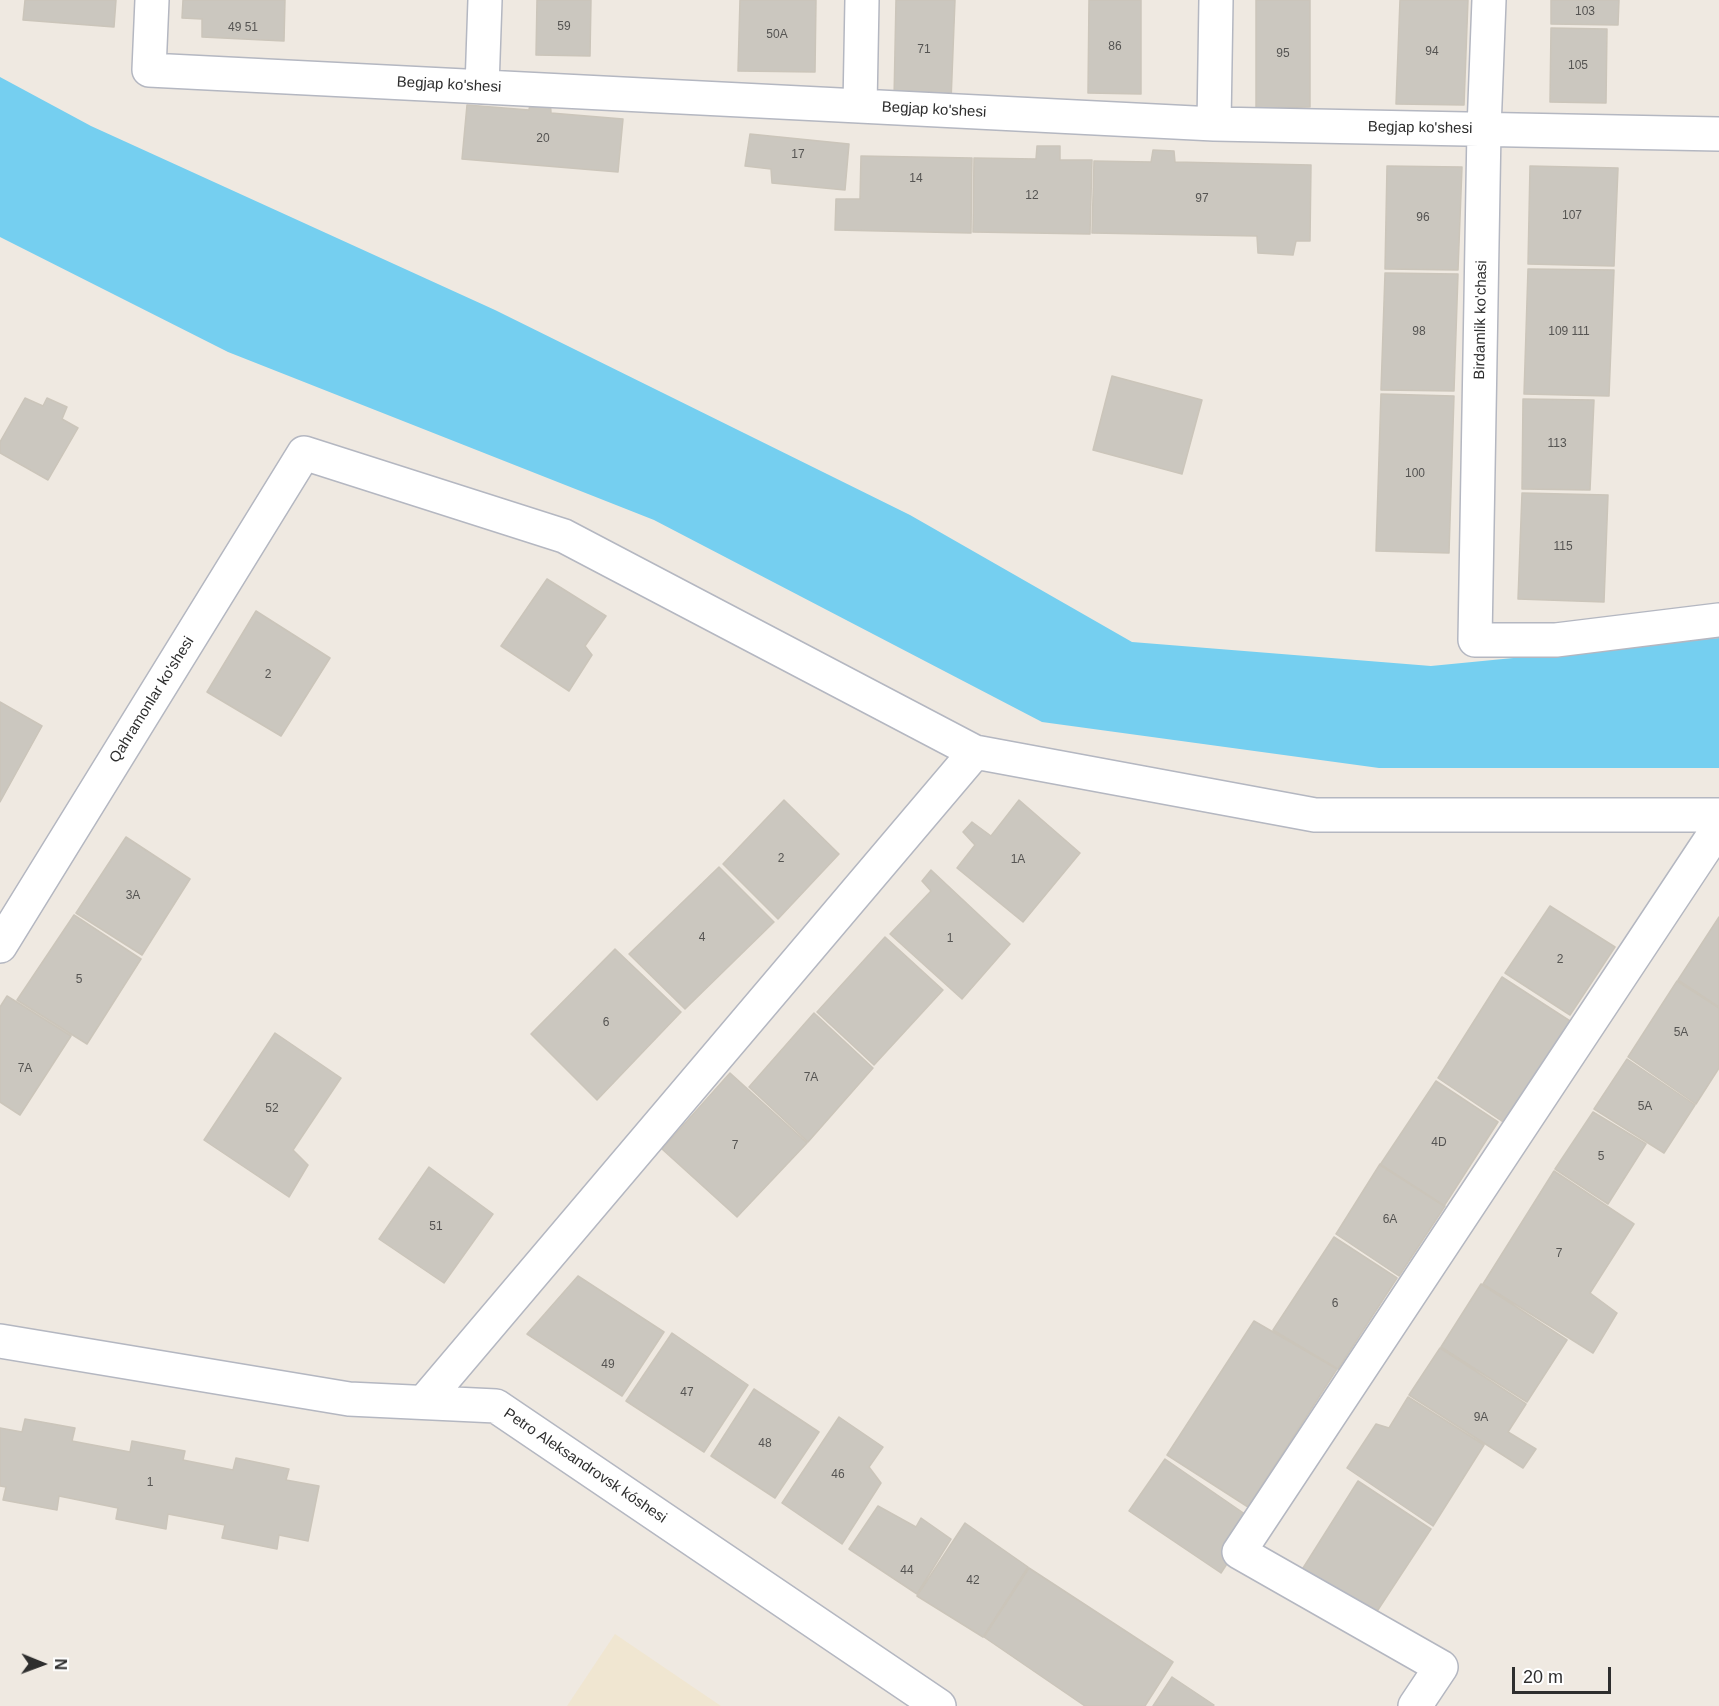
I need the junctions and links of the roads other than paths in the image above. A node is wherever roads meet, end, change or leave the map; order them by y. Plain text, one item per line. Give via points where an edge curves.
1 (152, 0) edge
2 (485, 0) edge
3 (862, 0) edge
4 (1216, 0) edge
5 (1490, 0) edge
6 (482, 87) junction
7 (860, 106) junction
8 (1214, 124) junction
9 (1484, 129) junction
10 (1719, 134) edge
11 (1719, 620) edge
12 (975, 752) junction
13 (1719, 815) edge
14 (1719, 827) edge
15 (0, 946) edge
16 (0, 1341) edge
17 (424, 1401) junction
18 (939, 1706) edge
19 (1415, 1706) edge

1 - 6 street, Begjap ko'shesi via 149,70
2 - 6 street
3 - 7 street
4 - 8 street
5 - 9 street, Birdamlik ko'chasi
6 - 7 street, Begjap ko'shesi
7 - 8 street, Begjap ko'shesi
8 - 9 street, Begjap ko'shesi
9 - 10 street, Begjap ko'shesi
9 - 11 street, Birdamlik ko'chasi via 1475,640 1556,640
12 - 13 street via 1315,815
12 - 15 street, Qahramonlar ko'shesi via 564,536 304,453
12 - 17 street
14 - 19 street via 1239,1552 1441,1667
16 - 17 street, Petro Aleksandrovsk kóshesi via 349,1399
17 - 18 street, Petro Aleksandrovsk kóshesi via 496,1406

